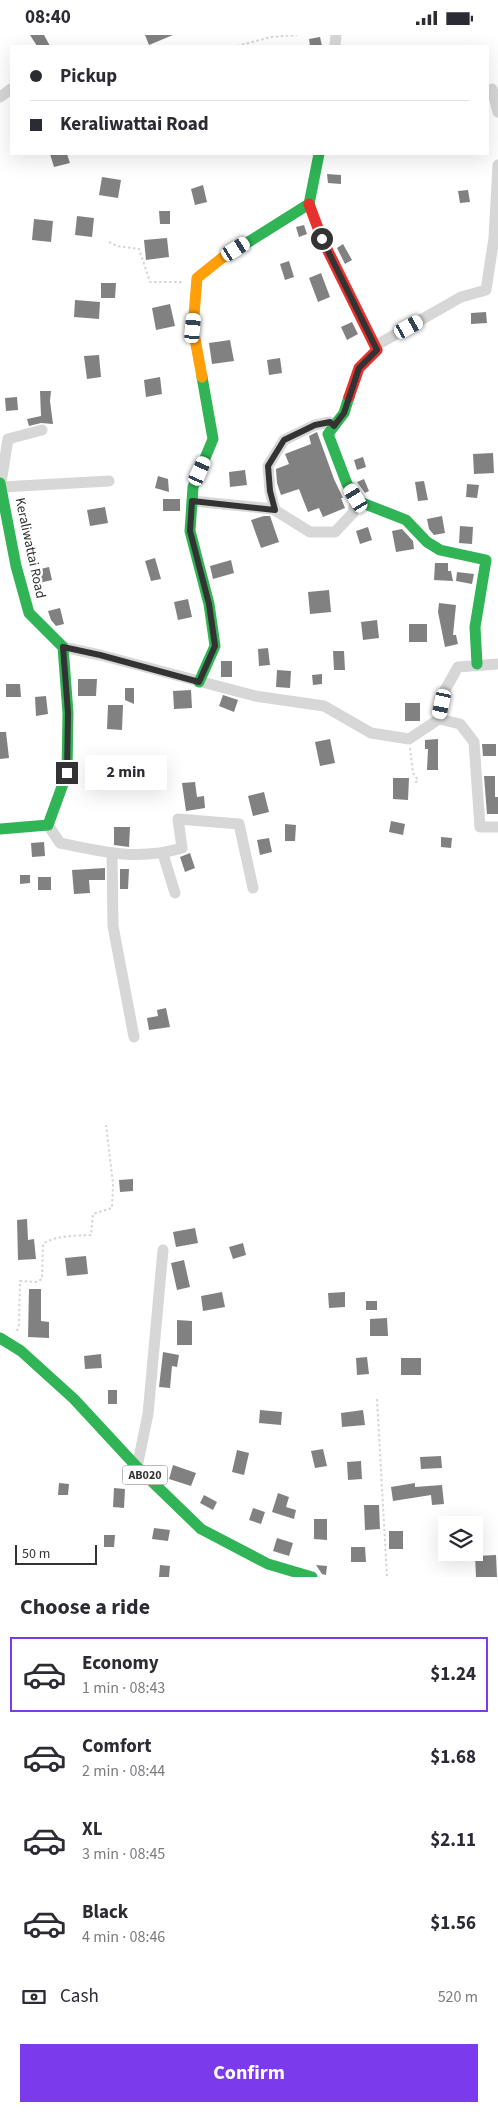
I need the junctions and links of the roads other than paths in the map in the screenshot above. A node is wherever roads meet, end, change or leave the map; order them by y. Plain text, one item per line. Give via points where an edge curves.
1 (493, 87) edge
2 (498, 112) edge
3 (319, 155) edge
4 (498, 165) edge
5 (309, 204) junction
6 (375, 346) junction
7 (334, 426) junction
8 (42, 430) dead end
9 (109, 481) dead end
10 (1, 484) edge
11 (356, 498) junction
12 (192, 501) junction
13 (275, 510) junction
14 (63, 647) junction
15 (478, 664) junction
16 (498, 664) edge
17 (199, 682) junction
18 (439, 719) junction
19 (48, 825) junction
20 (498, 827) edge
21 (0, 829) edge
22 (112, 854) junction
23 (163, 854) junction
24 (252, 888) dead end
25 (175, 893) dead end
26 (134, 1037) dead end
27 (163, 1250) dead end
28 (5, 1341) edge
29 (137, 1467) junction
30 (312, 1577) edge

1 - 2 street
3 - 5 street
4 - 6 street via 494,238 486,290 461,297
5 - 6 street via 322,239
5 - 12 street via 222,258 197,278 193,328 214,439 192,487
6 - 7 street via 377,350 359,368 344,413
7 - 11 street via 328,434
7 - 13 street via 330,422 315,425 284,440 268,466
8 - 10 street via 8,439
9 - 10 street
10 - 14 street, Keraliwattai Road via 16,566 29,613
11 - 13 street via 353,513 335,532 310,532
11 - 15 street via 413,525 428,543 451,553 486,560 475,627
12 - 13 street
12 - 17 street via 190,531 209,604 215,646
14 - 17 street
14 - 19 street via 68,713 67,773
15 - 16 street
15 - 18 street via 458,667 445,690
17 - 18 street via 255,696 324,706 371,733 409,739
18 - 20 street via 460,724 474,742 480,827
19 - 21 street
19 - 22 street via 60,843
22 - 23 street
22 - 26 street via 113,926
23 - 24 street via 182,848 178,819 239,824
23 - 25 street
27 - 29 street via 148,1414
28 - 29 street, AB020 via 21,1351 74,1399
29 - 30 street, AB020 via 201,1529 268,1564

